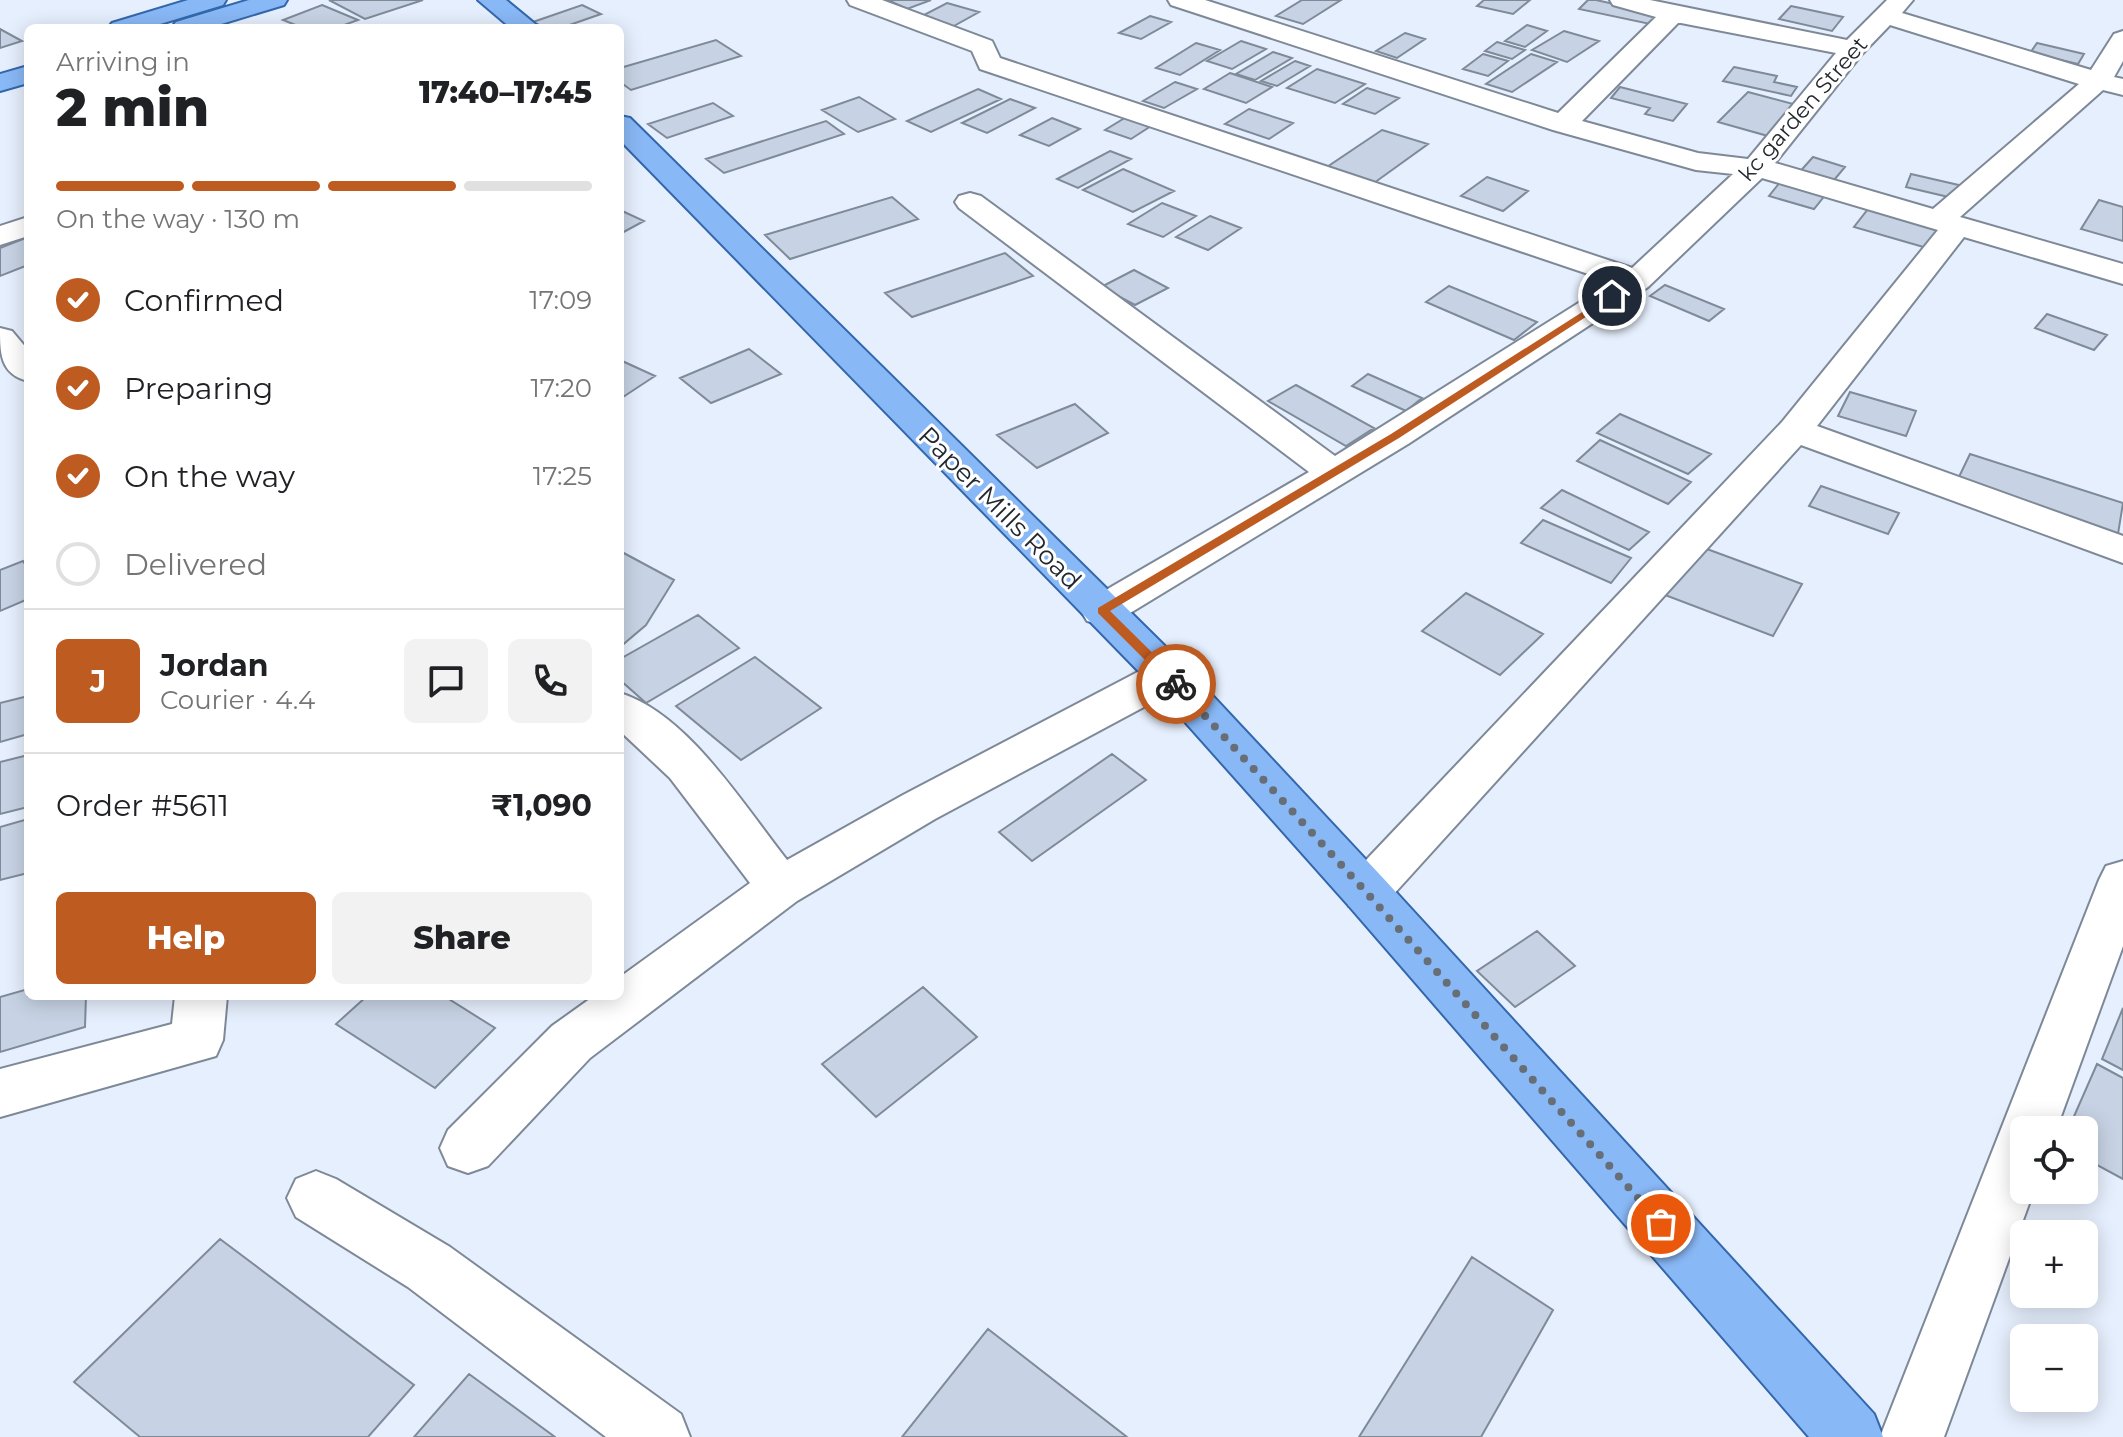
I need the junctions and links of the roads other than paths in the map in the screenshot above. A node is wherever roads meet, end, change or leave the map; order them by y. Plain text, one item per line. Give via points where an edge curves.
1 (214, 0) edge
2 (275, 0) edge
3 (490, 0) edge
4 (859, 0) edge
5 (1180, 0) edge
6 (1622, 0) edge
7 (1894, 8) edge
8 (1673, 14) junction
9 (134, 24) edge
10 (195, 24) edge
11 (518, 24) edge
12 (2123, 39) edge
13 (1853, 49) junction
14 (24, 57) edge
15 (0, 64) edge
16 (24, 75) edge
17 (0, 83) edge
18 (2110, 84) edge
19 (1563, 124) junction
20 (624, 128) edge
21 (1756, 168) junction
22 (970, 202) dead end
23 (1948, 223) junction
24 (24, 227) edge
25 (0, 236) edge
26 (2123, 274) edge
27 (1637, 280) junction
28 (0, 338) edge
29 (24, 366) edge
30 (1795, 430) junction
31 (1333, 472) junction
32 (2123, 550) edge
33 (1102, 611) junction
34 (1168, 675) junction
35 (624, 711) edge
36 (2123, 880) edge
37 (780, 887) junction
38 (1366, 892) junction
39 (208, 1000) edge
40 (0, 1093) edge
41 (2033, 1116) edge
42 (468, 1148) dead end
43 (2010, 1179) edge
44 (316, 1198) dead end
45 (658, 1437) edge
46 (1851, 1437) edge
47 (1912, 1437) edge

1 - 9 main road
2 - 10 main road
3 - 11 main road
4 - 27 street via 983,46 989,63
5 - 19 street
6 - 8 street
7 - 13 street, kc garden Street
7 - 18 street
8 - 13 street
8 - 19 street
12 - 18 street
13 - 21 street, kc garden Street
14 - 15 main road
16 - 17 main road
18 - 23 street
19 - 21 street via 1696,161
20 - 33 main road, Paper Mills Road
21 - 23 street
21 - 27 street, kc garden Street
22 - 31 street
23 - 26 street
23 - 30 street
24 - 25 street
27 - 31 street, kc garden Street
28 - 29 street
30 - 32 street
30 - 38 street
31 - 33 street, kc garden Street
33 - 34 main road, Paper Mills Road
34 - 37 street
34 - 38 main road, Paper Mills Road
35 - 37 street via 682,762
36 - 41 street
37 - 42 street via 571,1042
38 - 46 main road, Paper Mills Road
39 - 40 street via 197,1040
43 - 47 street
44 - 45 street via 429,1267

